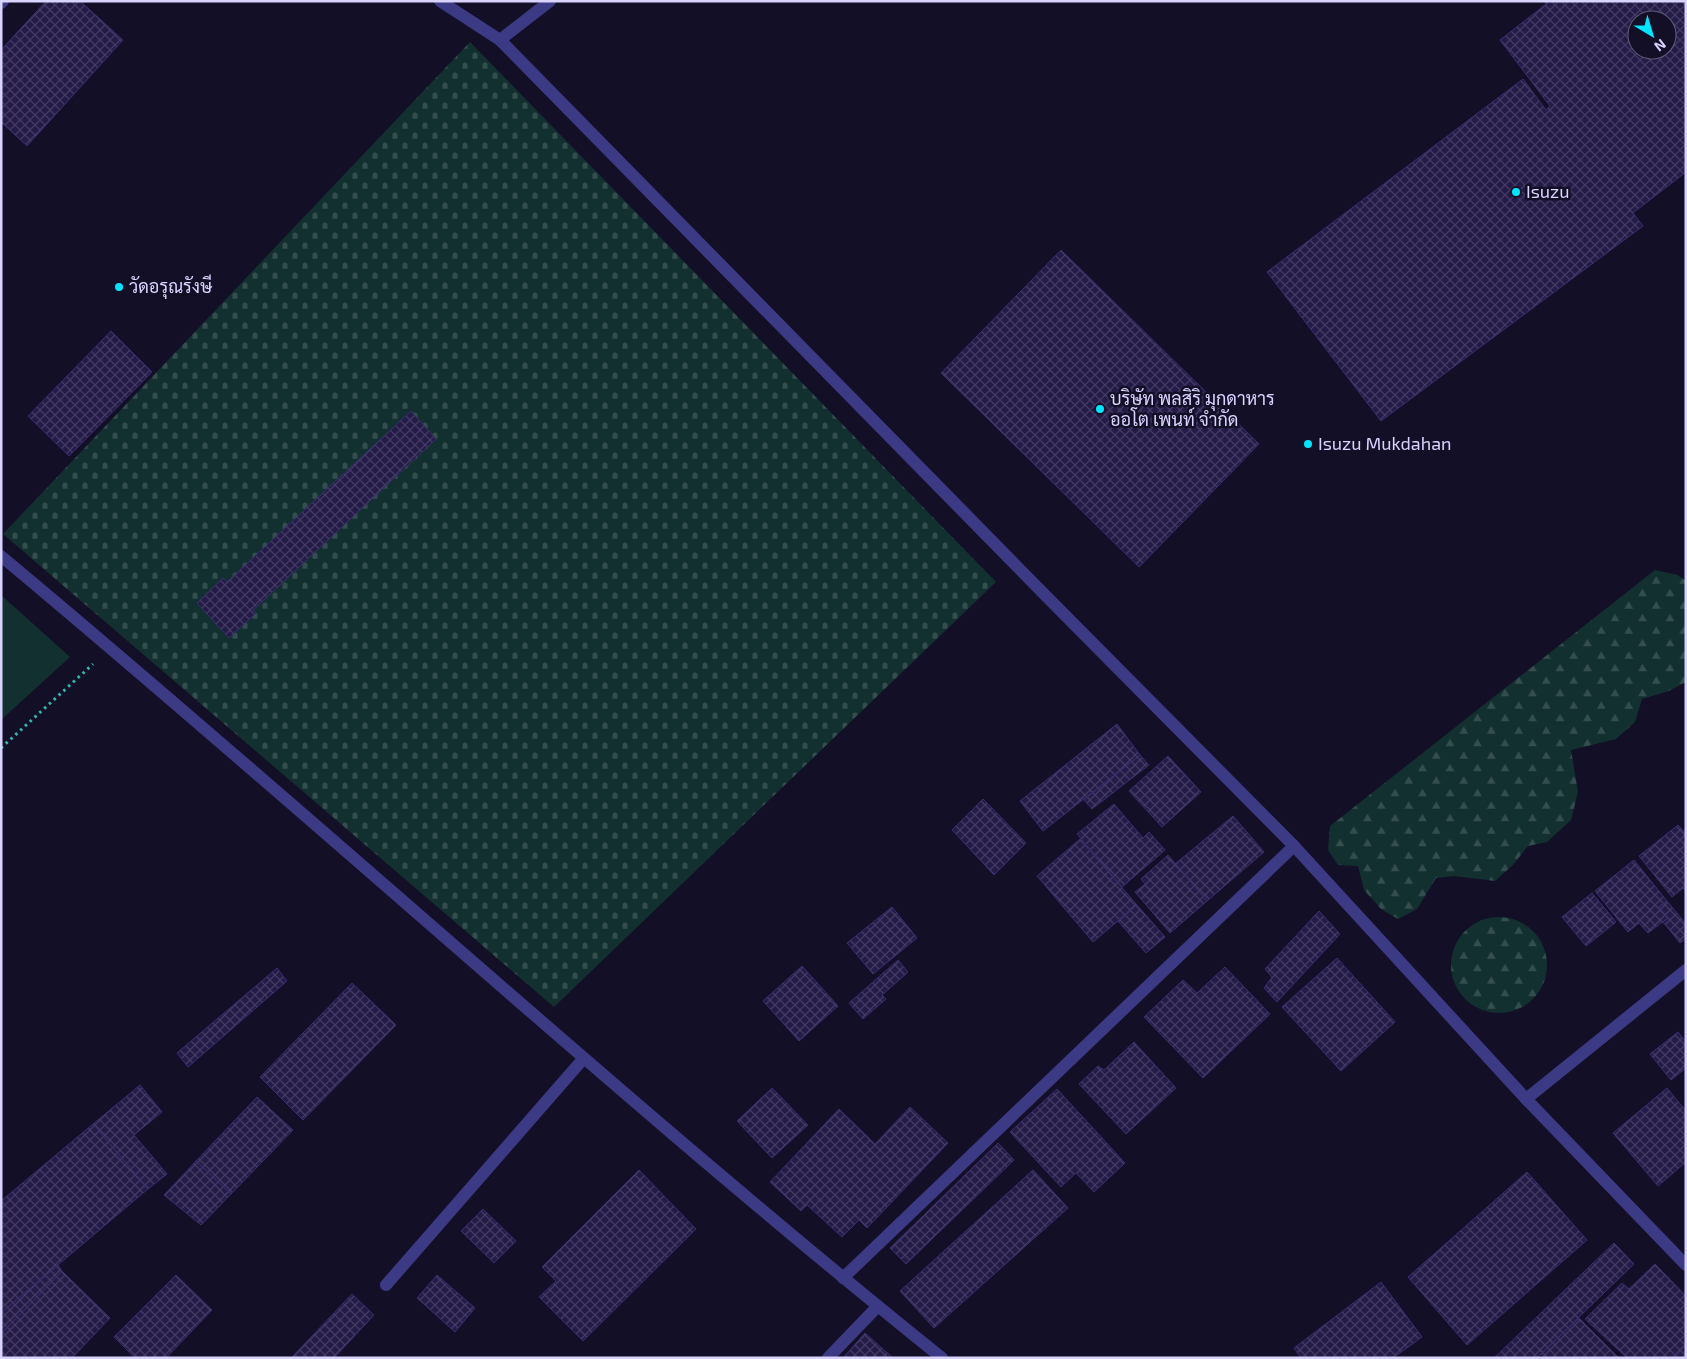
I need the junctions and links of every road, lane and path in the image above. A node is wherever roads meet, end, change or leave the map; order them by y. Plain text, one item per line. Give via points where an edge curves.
1 (440, 1) edge
2 (550, 1) edge
3 (500, 40) junction
4 (1, 556) edge
5 (111, 648) junction
6 (1, 748) edge
7 (1294, 846) junction
8 (1686, 970) edge
9 (584, 1058) junction
10 (1526, 1099) junction
11 (1686, 1265) edge
12 (843, 1278) junction
13 (386, 1285) dead end
14 (878, 1306) junction
15 (828, 1358) edge
16 (942, 1358) edge

1 - 3 street
2 - 3 street
3 - 7 street
4 - 5 street
5 - 6 path
5 - 9 street
7 - 10 street
7 - 12 street
8 - 10 street
9 - 12 street
9 - 13 street
10 - 11 street
12 - 14 street
14 - 15 street
14 - 16 street

